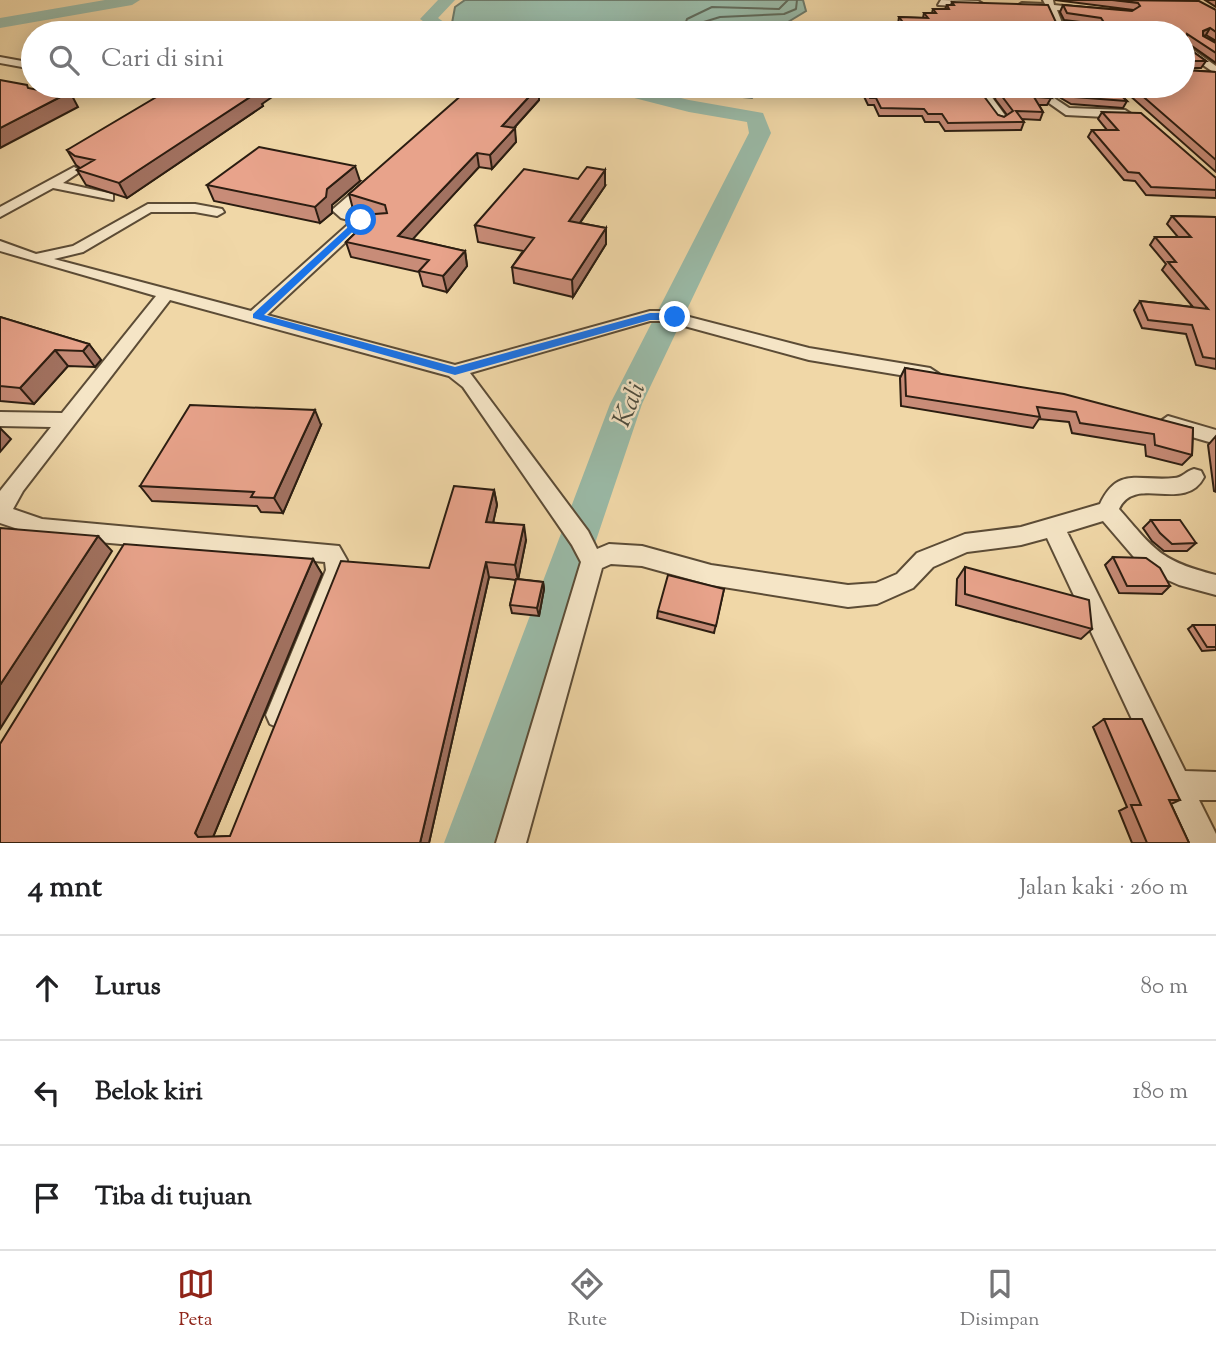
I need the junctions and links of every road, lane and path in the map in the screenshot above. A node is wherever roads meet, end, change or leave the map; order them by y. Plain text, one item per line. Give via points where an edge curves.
1 (943, 7) edge
2 (990, 9) edge
3 (1010, 9) edge
4 (1103, 10) edge
5 (1058, 18) edge
6 (1195, 56) edge
7 (0, 60) edge
8 (21, 64) edge
9 (1216, 73) edge
10 (1196, 74) edge
11 (47, 98) edge
12 (987, 98) edge
13 (1050, 98) edge
14 (43, 100) edge
15 (1125, 100) edge
16 (1001, 118) edge
17 (74, 171) edge
18 (381, 172) edge
19 (52, 184) junction
20 (108, 197) edge
21 (217, 212) dead end
22 (0, 213) edge
23 (361, 220) junction
24 (383, 225) edge
25 (2, 249) edge
26 (35, 259) junction
27 (166, 295) junction
28 (257, 316) junction
29 (455, 371) junction
30 (945, 376) edge
31 (0, 419) edge
32 (1151, 419) edge
33 (67, 420) junction
34 (1216, 436) edge
35 (1195, 477) dead end
36 (1107, 511) junction
37 (1054, 526) junction
38 (136, 538) junction
39 (590, 555) junction
40 (122, 561) edge
41 (1216, 584) edge
42 (270, 739) edge
43 (1180, 785) junction
44 (1216, 786) edge
45 (511, 843) edge
46 (1205, 843) edge

1 - 2 street
3 - 5 street
4 - 5 street
6 - 9 street
7 - 8 street
9 - 10 street
11 - 14 street
12 - 16 street
13 - 15 street via 1070,112 1140,114
17 - 19 street
18 - 23 street via 339,210
19 - 20 street
19 - 22 street
21 - 26 street via 148,208 78,249
23 - 24 street
23 - 28 lane
25 - 26 street
26 - 27 street
27 - 28 street
27 - 33 street
28 - 29 street
29 - 30 street via 650,317 690,320 809,354
29 - 39 street via 469,382
31 - 33 street
32 - 34 street
33 - 38 street via 4,502 2,513 42,528
35 - 36 street via 1178,486 1124,487 1115,493
36 - 37 street
36 - 41 street via 1159,566 1185,578
37 - 39 street via 1021,536 965,543 925,560 905,581 877,593 848,596 711,575 642,556
37 - 43 street
38 - 40 street
38 - 42 street via 331,553 337,560 337,570
39 - 45 street
43 - 44 street
43 - 46 street

